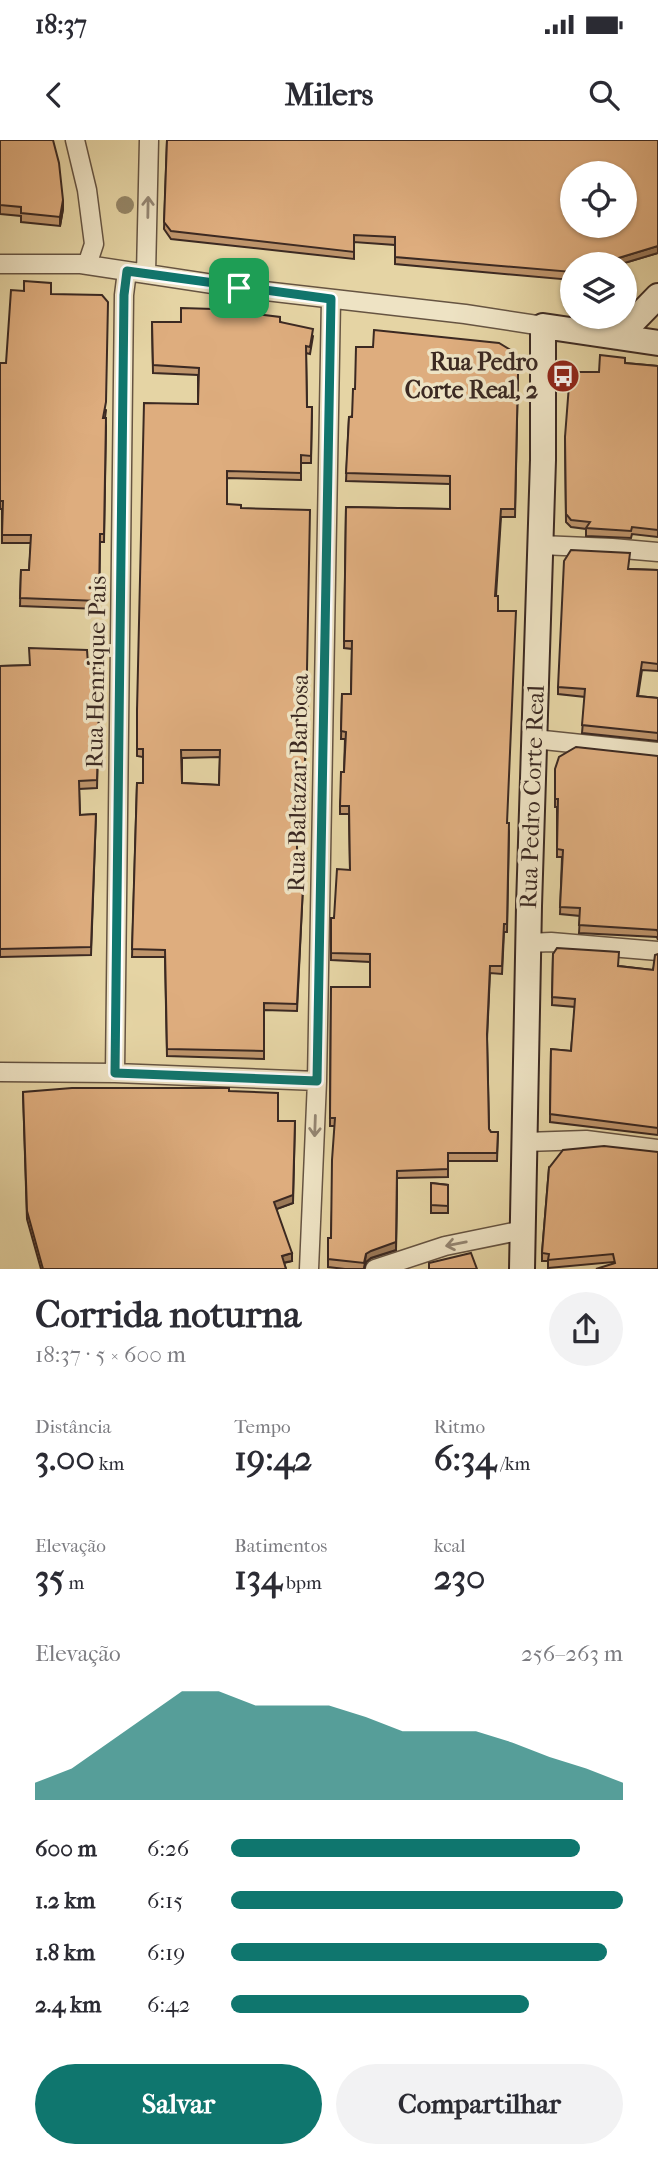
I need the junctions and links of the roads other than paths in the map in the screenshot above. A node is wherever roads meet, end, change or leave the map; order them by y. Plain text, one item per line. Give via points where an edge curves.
1 (75, 140) edge
2 (149, 140) edge
3 (0, 264) edge
4 (87, 265) junction
5 (127, 271) junction
6 (146, 274) junction
7 (658, 296) edge
8 (331, 299) junction
9 (543, 326) junction
10 (618, 337) junction
11 (658, 344) edge
12 (540, 545) junction
13 (658, 552) edge
14 (534, 739) junction
15 (658, 752) edge
16 (528, 943) junction
17 (658, 951) edge
18 (0, 1072) edge
19 (115, 1073) junction
20 (317, 1081) junction
21 (525, 1142) junction
22 (658, 1149) edge
23 (523, 1230) junction
24 (309, 1269) edge
25 (375, 1269) edge
26 (522, 1269) edge

1 - 4 street via 93,244
6 -> 2 street
3 - 4 street
4 - 5 street
5 - 6 street
5 - 19 street, Rua Henrique Pais
6 - 8 street
7 - 10 street
8 - 9 street
8 - 20 street, Rua Baltazar Barbosa
9 - 10 street
9 - 12 street, Rua Pedro Corte Real
10 - 11 street
12 - 13 street
12 - 14 street, Rua Pedro Corte Real
14 - 15 street
14 - 16 street, Rua Pedro Corte Real
16 - 17 street
16 - 21 street, Rua Pedro Corte Real
18 - 19 street
19 - 20 street
20 -> 24 street, Rua Baltazar Barbosa
21 - 22 street via 586,1140
21 - 23 street, Rua Pedro Corte Real
23 -> 25 street via 444,1246
23 - 26 street, Rua Pedro Corte Real

